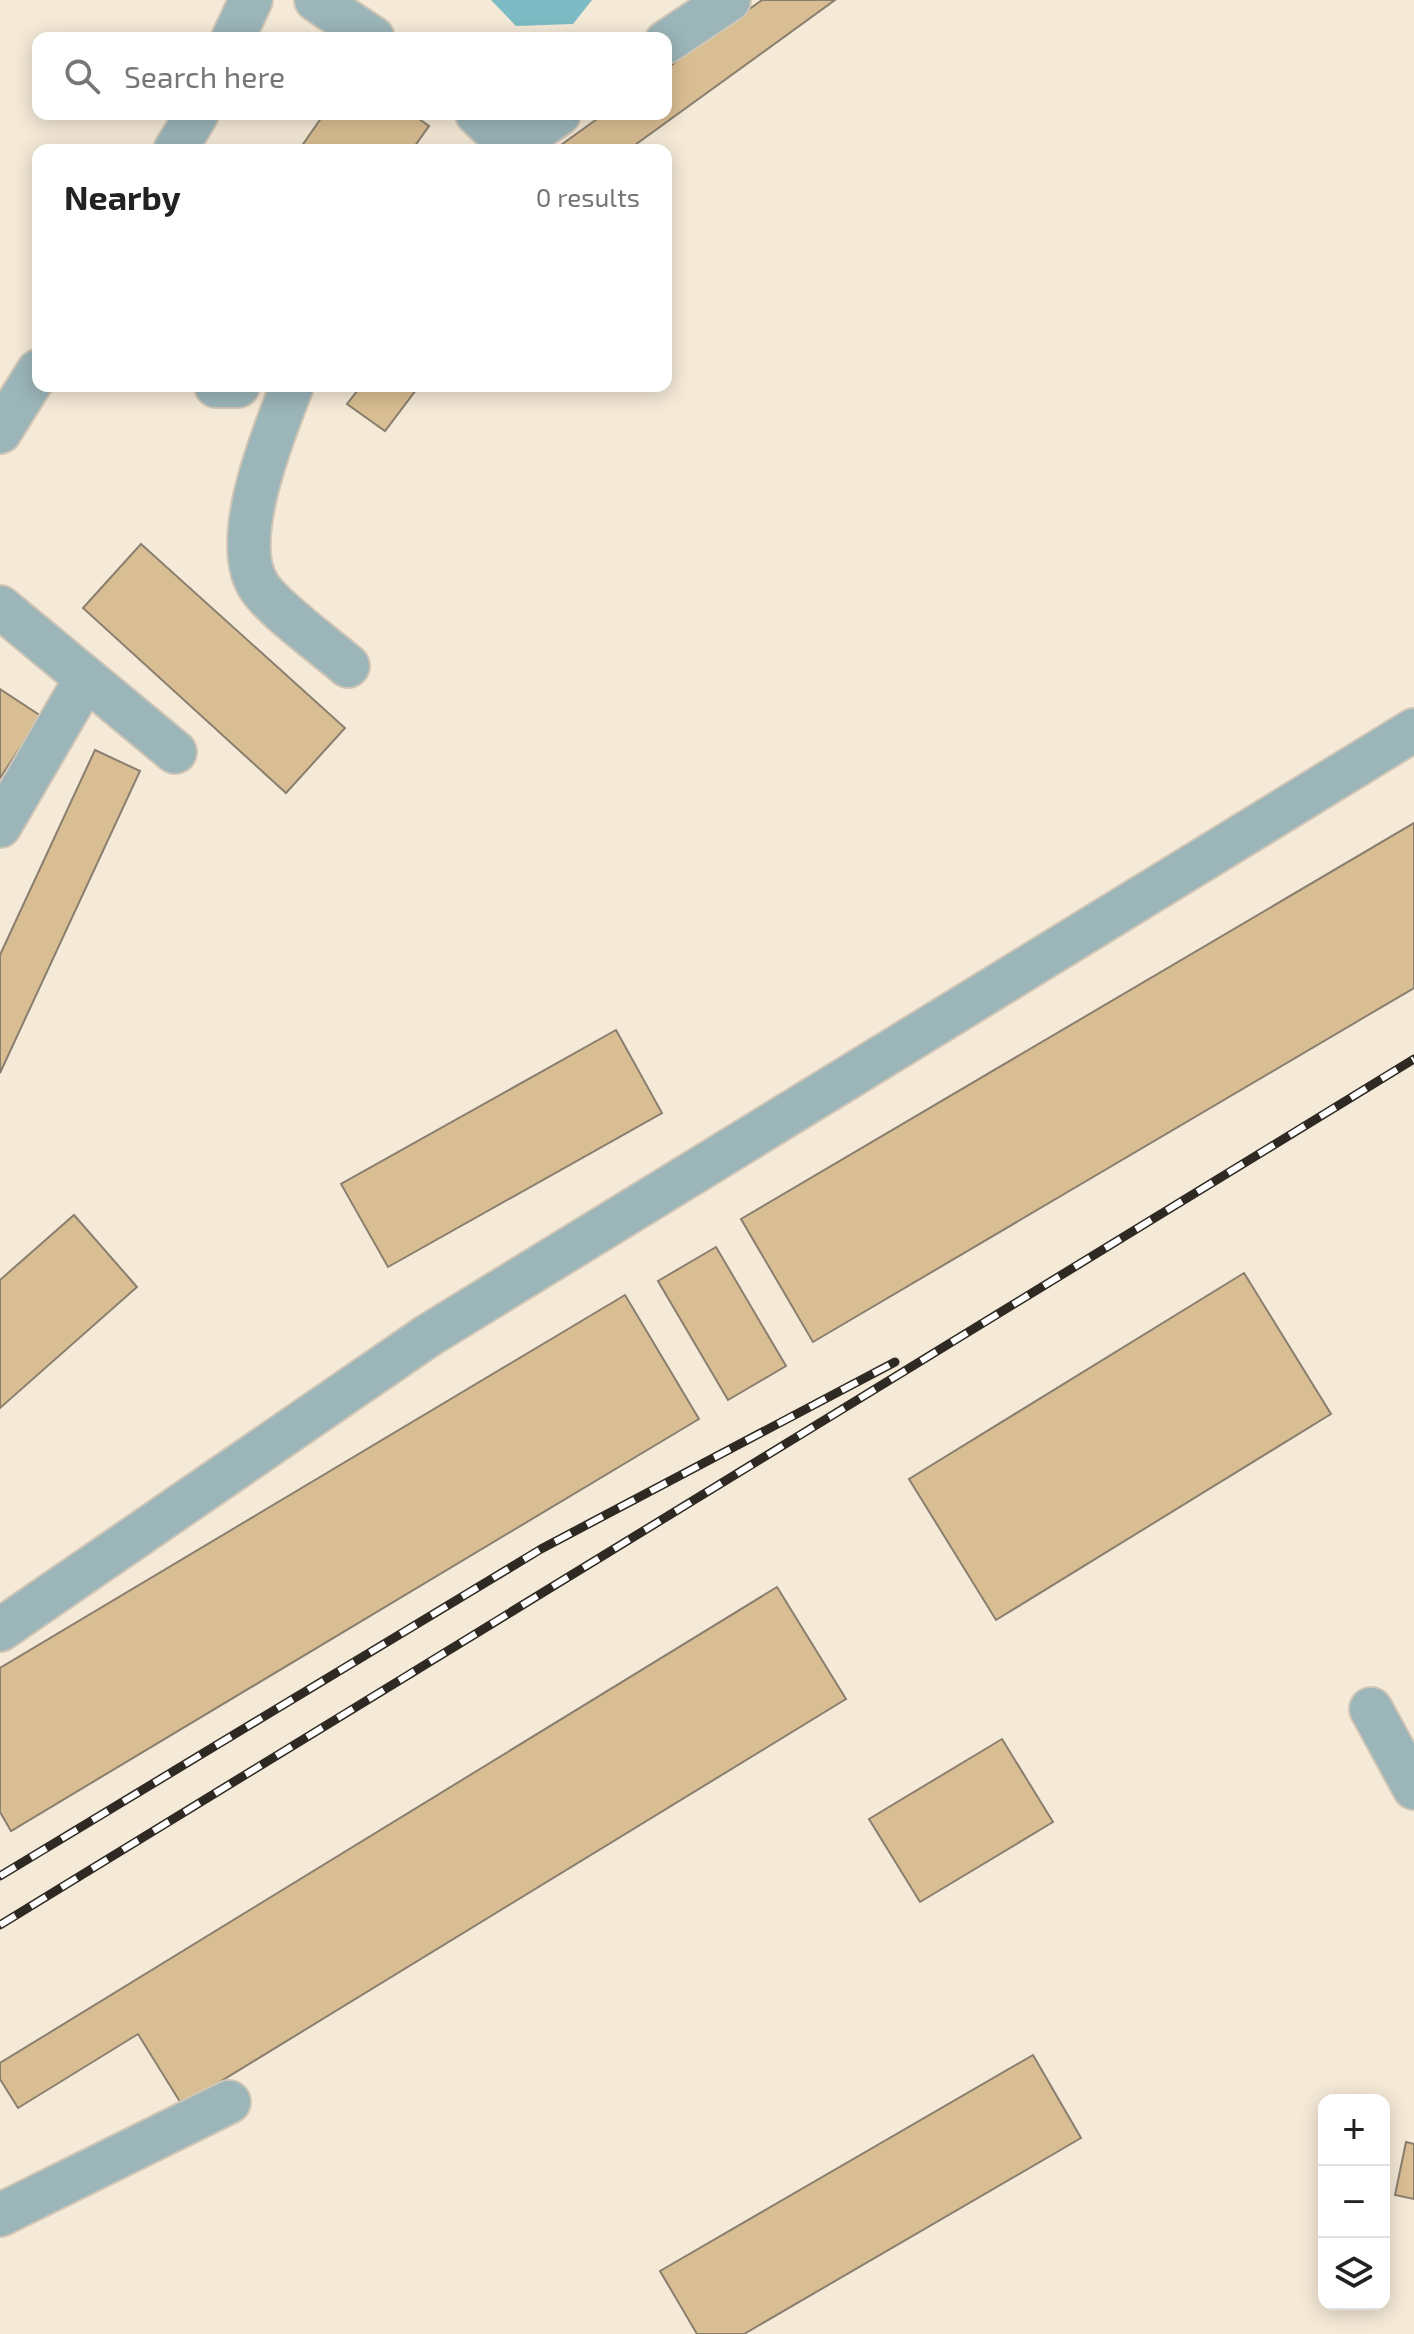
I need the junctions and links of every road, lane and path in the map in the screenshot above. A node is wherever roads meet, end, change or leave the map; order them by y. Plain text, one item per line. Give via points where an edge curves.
1 (251, 0) edge
2 (316, 0) edge
3 (729, 0) edge
4 (236, 32) edge
5 (364, 32) edge
6 (672, 38) edge
7 (193, 120) edge
8 (483, 120) edge
9 (550, 120) edge
10 (179, 144) edge
11 (505, 144) edge
12 (515, 144) edge
13 (32, 381) edge
14 (290, 392) edge
15 (0, 432) edge
16 (0, 607) edge
17 (348, 666) dead end
18 (85, 680) junction
19 (1414, 730) edge
20 (175, 752) dead end
21 (0, 826) edge
22 (0, 1630) edge
23 (1371, 1709) dead end
24 (1414, 1788) edge
25 (229, 2102) dead end
26 (0, 2215) edge

1 - 4 street
2 - 5 street
3 - 6 street
7 - 10 street
8 - 11 street
9 - 12 street
13 - 15 street
14 - 17 street via 251,509 250,563 260,588
16 - 18 street
18 - 20 street
18 - 21 street
19 - 22 street via 429,1335
23 - 24 street
25 - 26 street

